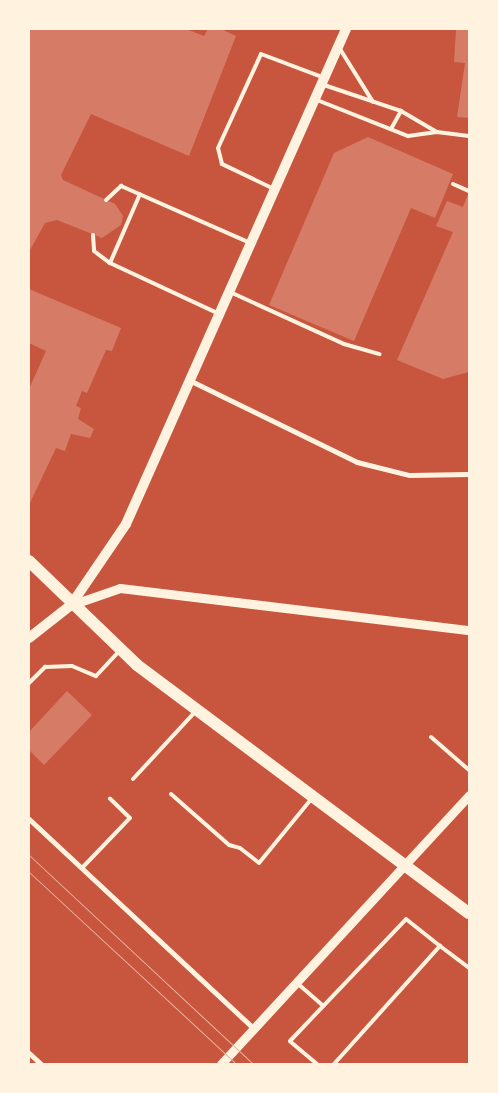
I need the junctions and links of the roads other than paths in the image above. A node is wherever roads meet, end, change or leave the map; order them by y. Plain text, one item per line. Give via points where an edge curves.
1 (346, 29) edge
2 (339, 48) junction
3 (326, 82) junction
4 (317, 100) junction
5 (375, 104) junction
6 (401, 111) junction
7 (391, 129) junction
8 (438, 132) junction
9 (469, 136) edge
10 (454, 184) dead end
11 (275, 189) junction
12 (469, 191) edge
13 (140, 194) junction
14 (106, 200) dead end
15 (93, 235) dead end
16 (250, 243) junction
17 (110, 263) junction
18 (228, 292) junction
19 (219, 314) junction
20 (380, 354) dead end
21 (189, 380) junction
22 (469, 474) edge
23 (29, 561) edge
24 (71, 605) junction
25 (469, 630) edge
26 (29, 638) edge
27 (120, 650) junction
28 (29, 683) edge
29 (196, 710) junction
30 (431, 737) dead end
31 (469, 770) edge
32 (133, 779) dead end
33 (171, 794) dead end
34 (469, 795) edge
35 (314, 796) junction
36 (110, 799) dead end
37 (29, 819) edge
38 (403, 867) junction
39 (82, 868) junction
40 (469, 913) edge
41 (440, 946) junction
42 (469, 968) edge
43 (295, 981) junction
44 (323, 1006) junction
45 (253, 1028) junction
46 (29, 1053) edge
47 (41, 1064) edge
48 (221, 1064) edge
49 (317, 1064) edge
50 (334, 1064) edge

1 - 2 main road
2 - 3 main road
2 - 5 lane
3 - 4 main road
3 - 5 lane
3 - 11 lane via 261,54 218,148 222,164
4 - 7 lane
4 - 11 main road
5 - 6 lane
6 - 7 lane
6 - 8 lane
7 - 8 lane via 408,136
8 - 9 lane
10 - 12 lane
11 - 16 main road
13 - 14 lane via 121,186
13 - 16 lane
13 - 17 lane
15 - 17 lane via 94,251
16 - 18 main road
17 - 19 lane
18 - 19 main road
18 - 20 lane via 344,344
19 - 21 main road
21 - 22 street via 357,462 410,475
21 - 24 main road via 126,524
23 - 24 main road
24 - 25 street via 120,588
24 - 26 main road
24 - 27 main road
27 - 28 lane via 96,676 72,666 46,667
27 - 29 main road
29 - 32 lane
29 - 35 main road
30 - 31 lane
33 - 35 lane via 229,845 240,848 259,863
34 - 38 street
35 - 38 main road
36 - 39 lane via 130,818
37 - 39 street
38 - 40 main road
38 - 43 street
39 - 45 street
41 - 42 lane
41 - 44 lane via 406,918
41 - 50 lane
43 - 44 lane
43 - 45 street
44 - 49 lane via 290,1041
45 - 48 street
46 - 47 street

